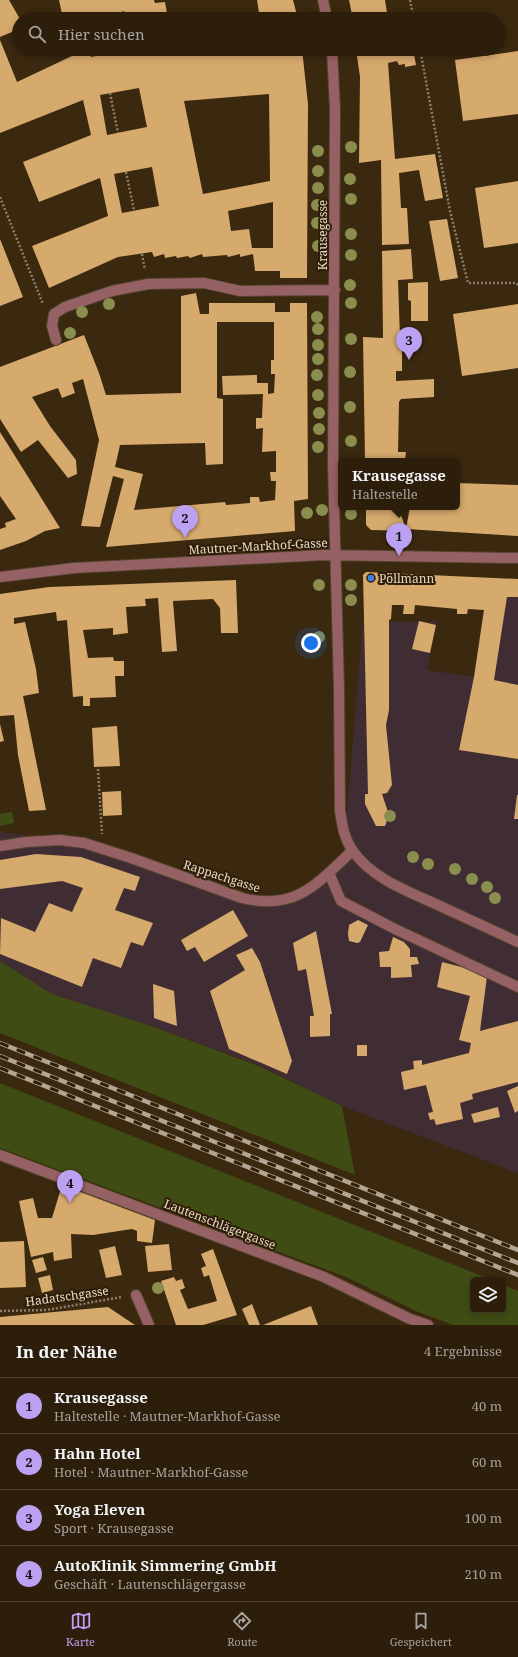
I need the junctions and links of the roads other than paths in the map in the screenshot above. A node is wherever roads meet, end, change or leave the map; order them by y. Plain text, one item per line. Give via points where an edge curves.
1 (323, 0) edge
2 (326, 12) edge
3 (332, 56) edge
4 (335, 290) junction
5 (56, 340) dead end
6 (336, 555) junction
7 (518, 558) edge
8 (0, 576) edge
9 (0, 846) edge
10 (352, 850) junction
11 (328, 873) junction
12 (518, 942) edge
13 (518, 987) edge
14 (0, 1154) edge
15 (136, 1295) road end
16 (148, 1325) edge
17 (428, 1325) edge

1 - 2 street
3 - 4 street, Krausegasse via 336,109
4 - 5 street via 240,291 204,283 148,284 112,291 65,307 54,314 52,326
4 - 6 street, Krausegasse via 333,465
6 - 7 street, Mautner-Markhof-Gasse
6 - 8 street, Mautner-Markhof-Gasse via 105,566
6 - 10 street, Krausegasse via 340,810 345,837
9 - 11 street, Rappachgasse via 60,840 84,843 258,902 281,902 291,899
10 - 11 street, Rappachgasse
10 - 12 street via 363,864 402,888
11 - 13 street via 341,901
14 - 17 street, Lautenschlägergasse via 324,1277 410,1319
15 - 16 street

